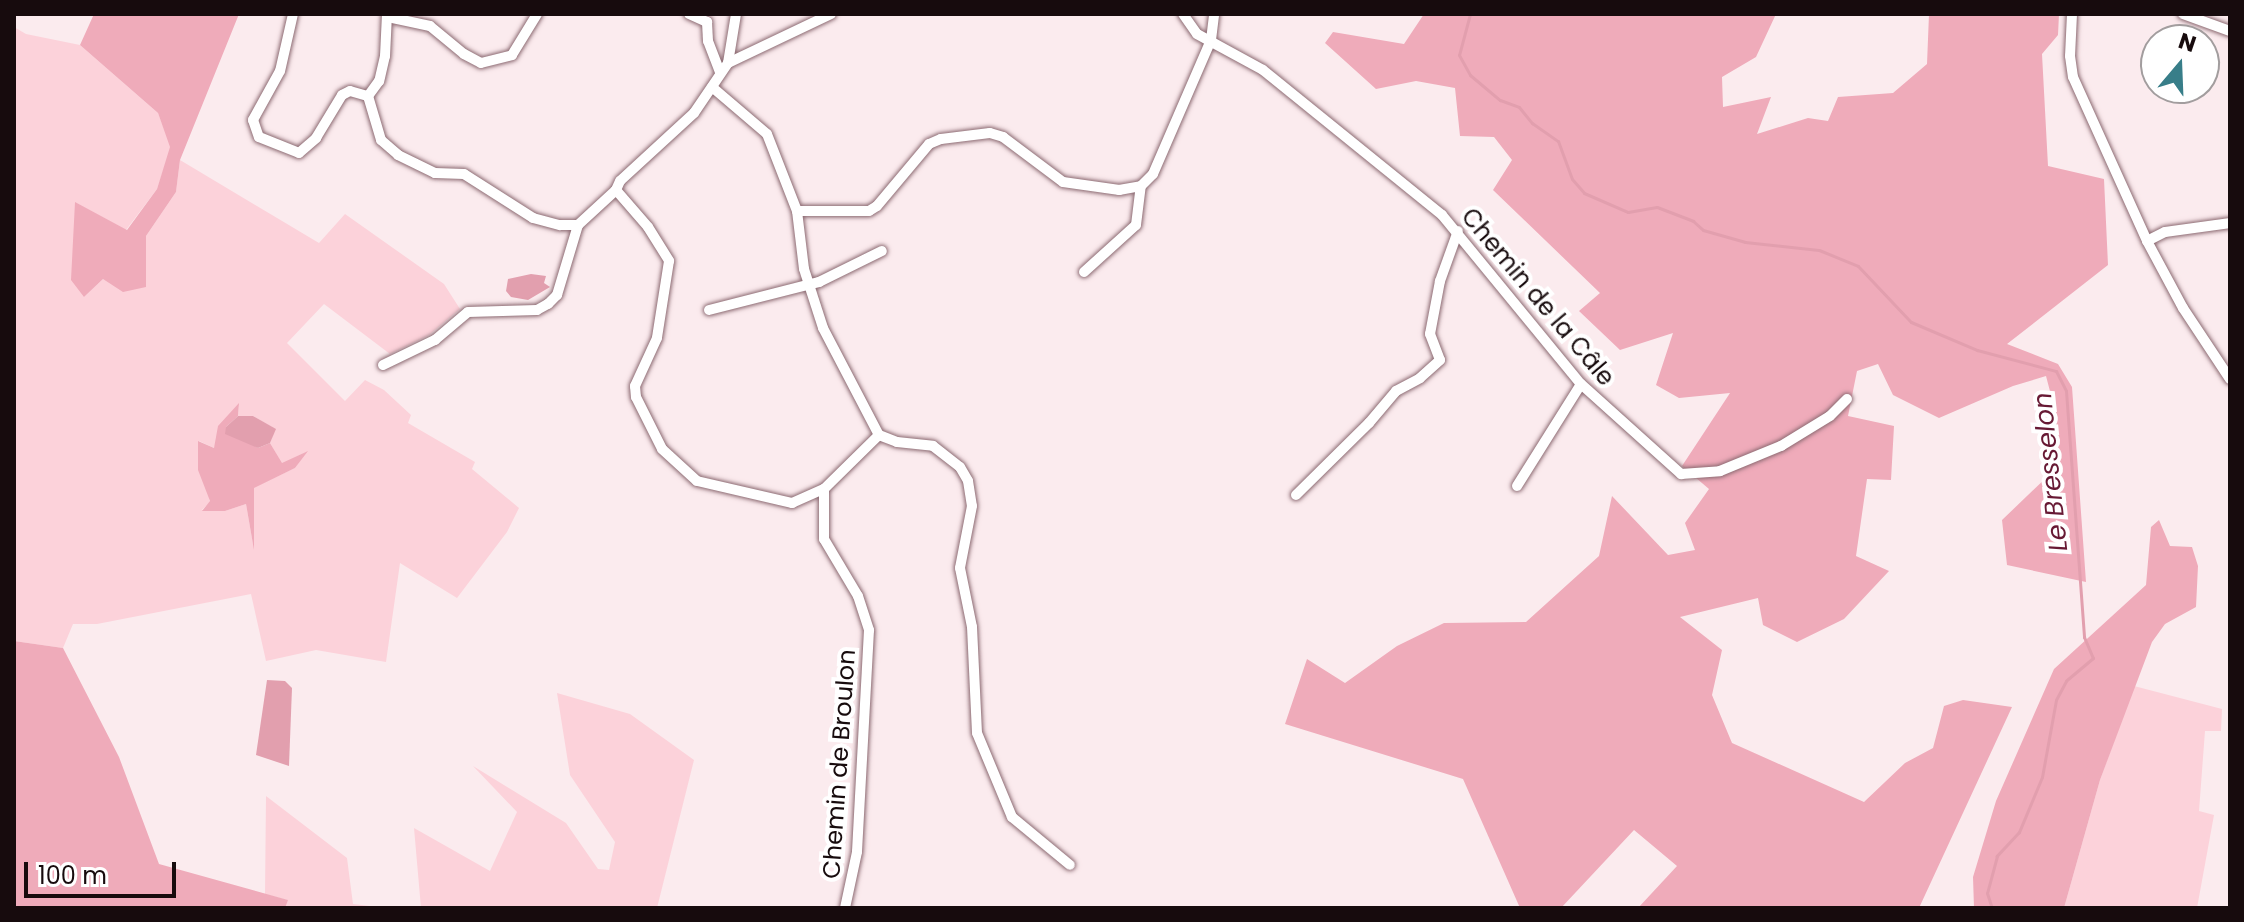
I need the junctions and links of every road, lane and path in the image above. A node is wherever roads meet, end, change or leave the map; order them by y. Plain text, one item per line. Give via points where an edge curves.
1 (293, 14) edge
2 (537, 14) edge
3 (689, 14) edge
4 (736, 14) edge
5 (831, 14) edge
6 (1183, 14) edge
7 (1214, 14) edge
8 (2072, 14) edge
9 (2183, 14) edge
10 (388, 16) edge
11 (2230, 31) edge
12 (1211, 40) junction
13 (728, 63) junction
14 (720, 72) junction
15 (712, 87) junction
16 (368, 96) junction
17 (1141, 186) junction
18 (616, 190) junction
19 (797, 211) junction
20 (2230, 223) edge
21 (578, 225) junction
22 (1458, 231) junction
23 (2147, 241) junction
24 (882, 251) dead end
25 (1084, 272) dead end
26 (808, 285) junction
27 (709, 310) dead end
28 (383, 365) dead end
29 (2230, 379) edge
30 (1581, 384) junction
31 (1847, 399) dead end
32 (879, 435) junction
33 (1517, 486) dead end
34 (824, 489) junction
35 (1296, 495) dead end
36 (1070, 865) dead end
37 (845, 908) edge

1 - 16 street via 280,71 253,120 259,137 299,153 316,138 342,95 350,91
2 - 10 street via 512,55 481,63 430,26
3 - 14 street via 707,22
4 - 13 street
5 - 13 street
6 - 12 street, Chemin de la Câle via 1192,30
7 - 12 street
8 - 23 street via 2073,77
9 - 11 street
10 - 16 street via 379,81
12 - 17 street via 1153,174
12 - 22 street, Chemin de la Câle via 1263,70
13 - 14 street
14 - 15 street
15 - 18 street via 694,113 633,167
15 - 19 street via 767,134
16 - 21 street via 375,129 398,155 435,173 464,174 533,218
17 - 19 street via 1119,190 1063,182 990,133 929,144 869,211
17 - 25 street via 1136,225
18 - 21 street
18 - 34 street via 669,261 657,338 635,386 662,449 704,484 792,503
19 - 26 street
20 - 23 street via 2165,232
21 - 28 street via 557,295 548,304 537,310 468,312 435,340
22 - 30 street, Chemin de la Câle
22 - 35 street via 1440,281 1430,334 1440,360 1396,391
23 - 29 street
24 - 26 street
26 - 27 street
26 - 32 street via 839,362
30 - 31 street, Chemin de la Câle via 1681,474 1720,471 1781,446
30 - 33 street
32 - 34 street
32 - 36 street via 933,446 960,467 968,481 972,506 960,568 972,627 977,733 1012,817
34 - 37 street, Chemin de Broulon via 824,539 858,596 869,630 858,837

